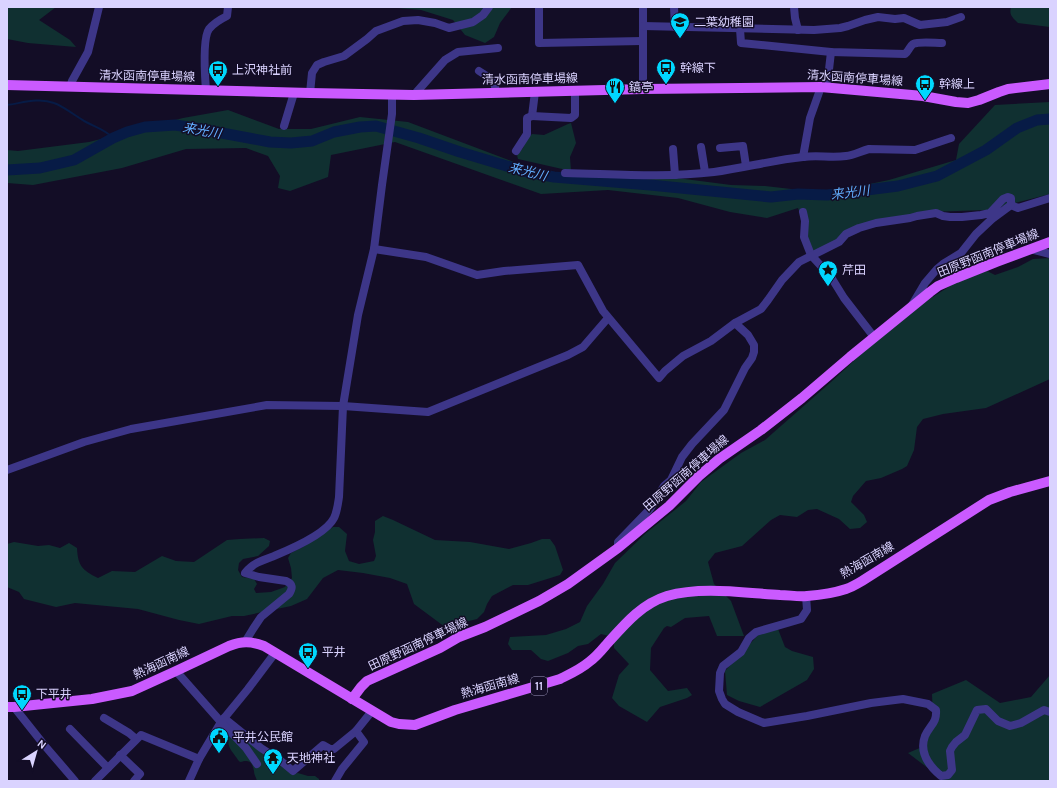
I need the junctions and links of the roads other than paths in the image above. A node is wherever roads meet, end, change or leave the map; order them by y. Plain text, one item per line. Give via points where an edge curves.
1 (99, 7) edge
2 (228, 7) edge
3 (488, 7) edge
4 (539, 7) edge
5 (643, 7) edge
6 (674, 7) edge
7 (794, 7) edge
8 (961, 18) dead end
9 (643, 26) junction
10 (674, 27) junction
11 (740, 29) junction
12 (798, 30) junction
13 (642, 42) junction
14 (942, 43) dead end
15 (498, 48) dead end
16 (831, 52) junction
17 (479, 71) dead end
18 (1050, 84) edge
19 (7, 85) edge
20 (70, 87) junction
21 (824, 87) junction
22 (643, 89) junction
23 (575, 90) junction
24 (206, 91) junction
25 (496, 92) junction
26 (535, 92) junction
27 (294, 93) junction
28 (310, 93) junction
29 (392, 94) junction
30 (414, 95) junction
31 (532, 116) junction
32 (284, 126) dead end
33 (951, 138) dead end
34 (701, 147) dead end
35 (720, 148) dead end
36 (673, 149) dead end
37 (516, 151) dead end
38 (803, 157) junction
39 (746, 166) junction
40 (705, 172) junction
41 (566, 173) dead end
42 (675, 175) junction
43 (1050, 198) edge
44 (1011, 205) junction
45 (803, 212) dead end
46 (1050, 242) edge
47 (374, 249) junction
48 (1030, 249) junction
49 (1050, 254) edge
50 (811, 256) junction
51 (910, 307) junction
52 (608, 318) junction
53 (735, 323) junction
54 (874, 337) junction
55 (343, 406) junction
56 (7, 470) edge
57 (1050, 481) edge
58 (618, 548) junction
59 (806, 596) junction
60 (245, 642) junction
61 (275, 653) junction
62 (176, 671) junction
63 (352, 699) junction
64 (11, 707) edge
65 (372, 711) junction
66 (1050, 712) edge
67 (104, 718) dead end
68 (223, 720) junction
69 (70, 729) dead end
70 (356, 730) junction
71 (136, 739) junction
72 (120, 755) junction
73 (199, 759) junction
74 (257, 764) dead end
75 (108, 768) junction
76 (75, 781) edge
77 (95, 781) edge
78 (134, 781) edge
79 (189, 781) edge
80 (335, 781) edge

1 - 20 street via 88,52
2 - 24 street via 227,16 207,33
3 - 28 street via 483,15 473,22 449,28 418,20 403,21 376,31 344,56 317,65 312,73
4 - 13 street via 539,43
5 - 9 street
6 - 10 street
7 - 12 street
8 - 12 street via 920,25 904,18 878,17 840,28
9 - 10 street
9 - 13 street
10 - 11 street
11 - 12 street
11 - 16 street via 741,43
13 - 22 street
14 - 16 street via 917,43 904,54
15 - 30 street via 458,52 445,60
16 - 21 street
17 - 25 street via 493,80
18 - 21 main road, 清水函南停車場線 via 1008,89 968,103 924,96
19 - 20 main road, 清水函南停車場線
20 - 24 main road, 清水函南停車場線
21 - 22 main road, 清水函南停車場線
21 - 38 street via 810,118
22 - 23 main road, 清水函南停車場線
23 - 26 main road, 清水函南停車場線
23 - 31 street via 575,115 571,118
24 - 27 main road, 清水函南停車場線
25 - 26 main road, 清水函南停車場線
25 - 30 main road, 清水函南停車場線
26 - 31 street
27 - 28 main road, 清水函南停車場線
27 - 32 street
28 - 29 main road, 清水函南停車場線
29 - 30 main road, 清水函南停車場線
29 - 47 street via 392,114
31 - 37 street via 527,118 527,134
33 - 38 street via 915,150 869,149 849,156
34 - 40 street
35 - 39 street via 743,146
36 - 42 street
38 - 39 street
39 - 40 street
40 - 42 street
41 - 42 street
43 - 44 street via 1018,208
44 - 50 street via 1011,198 1008,197 990,213 981,215 950,217 936,213 876,222 846,234 839,242
44 - 51 street via 979,231 961,253 938,269
45 - 50 street via 804,237
46 - 48 main road, 田原野函南停車場線
47 - 52 street via 426,257 477,275 578,265
47 - 55 street via 358,316
48 - 49 street
48 - 51 main road, 田原野函南停車場線 via 938,286
50 - 53 street via 793,268 761,309
50 - 54 street via 831,277
51 - 54 main road, 田原野函南停車場線
52 - 53 street via 659,378 683,356
52 - 55 street via 583,348 428,412
53 - 58 street via 754,345 752,358 724,410 682,457 671,480 664,486 650,509 618,542
54 - 58 main road, 田原野函南停車場線 via 802,398 719,459 669,506
55 - 56 street via 266,405 131,428
55 - 60 street via 339,497 334,519 326,529 313,537 252,565 245,572 290,582 292,585 289,594 261,617
57 - 59 main road, 熱海函南線 / 11 via 989,500 847,589
58 - 63 main road, 田原野函南停車場線 via 568,584 539,601 367,682
59 - 65 main road, 熱海函南線 / 11 via 689,591 666,597 648,604 626,623 590,662 560,679 455,710 415,725 391,722
59 - 66 street via 807,610 801,618 756,632 739,654 724,666 720,673 719,691 724,702 733,709 764,723 903,699 928,704 936,710 937,718 925,735 924,756 934,771 941,776 948,775 952,770 950,751 965,735 977,710 986,709 998,721 1010,726 1044,710
60 - 61 main road, 熱海函南線 / 11 via 264,646
60 - 62 main road, 熱海函南線 / 11 via 236,643
61 - 63 main road, 熱海函南線 / 11
61 - 68 street
62 - 64 main road, 熱海函南線 / 11 via 132,691
62 - 68 street
63 - 65 main road, 熱海函南線 / 11
64 - 76 street
65 - 70 street
67 - 71 street
68 - 70 street via 293,771 323,745 334,750
68 - 73 street
68 - 74 street
69 - 75 street
70 - 80 street via 364,742
71 - 72 street
71 - 73 street via 141,735
72 - 75 street
72 - 78 street via 140,774
73 - 79 street
75 - 77 street

